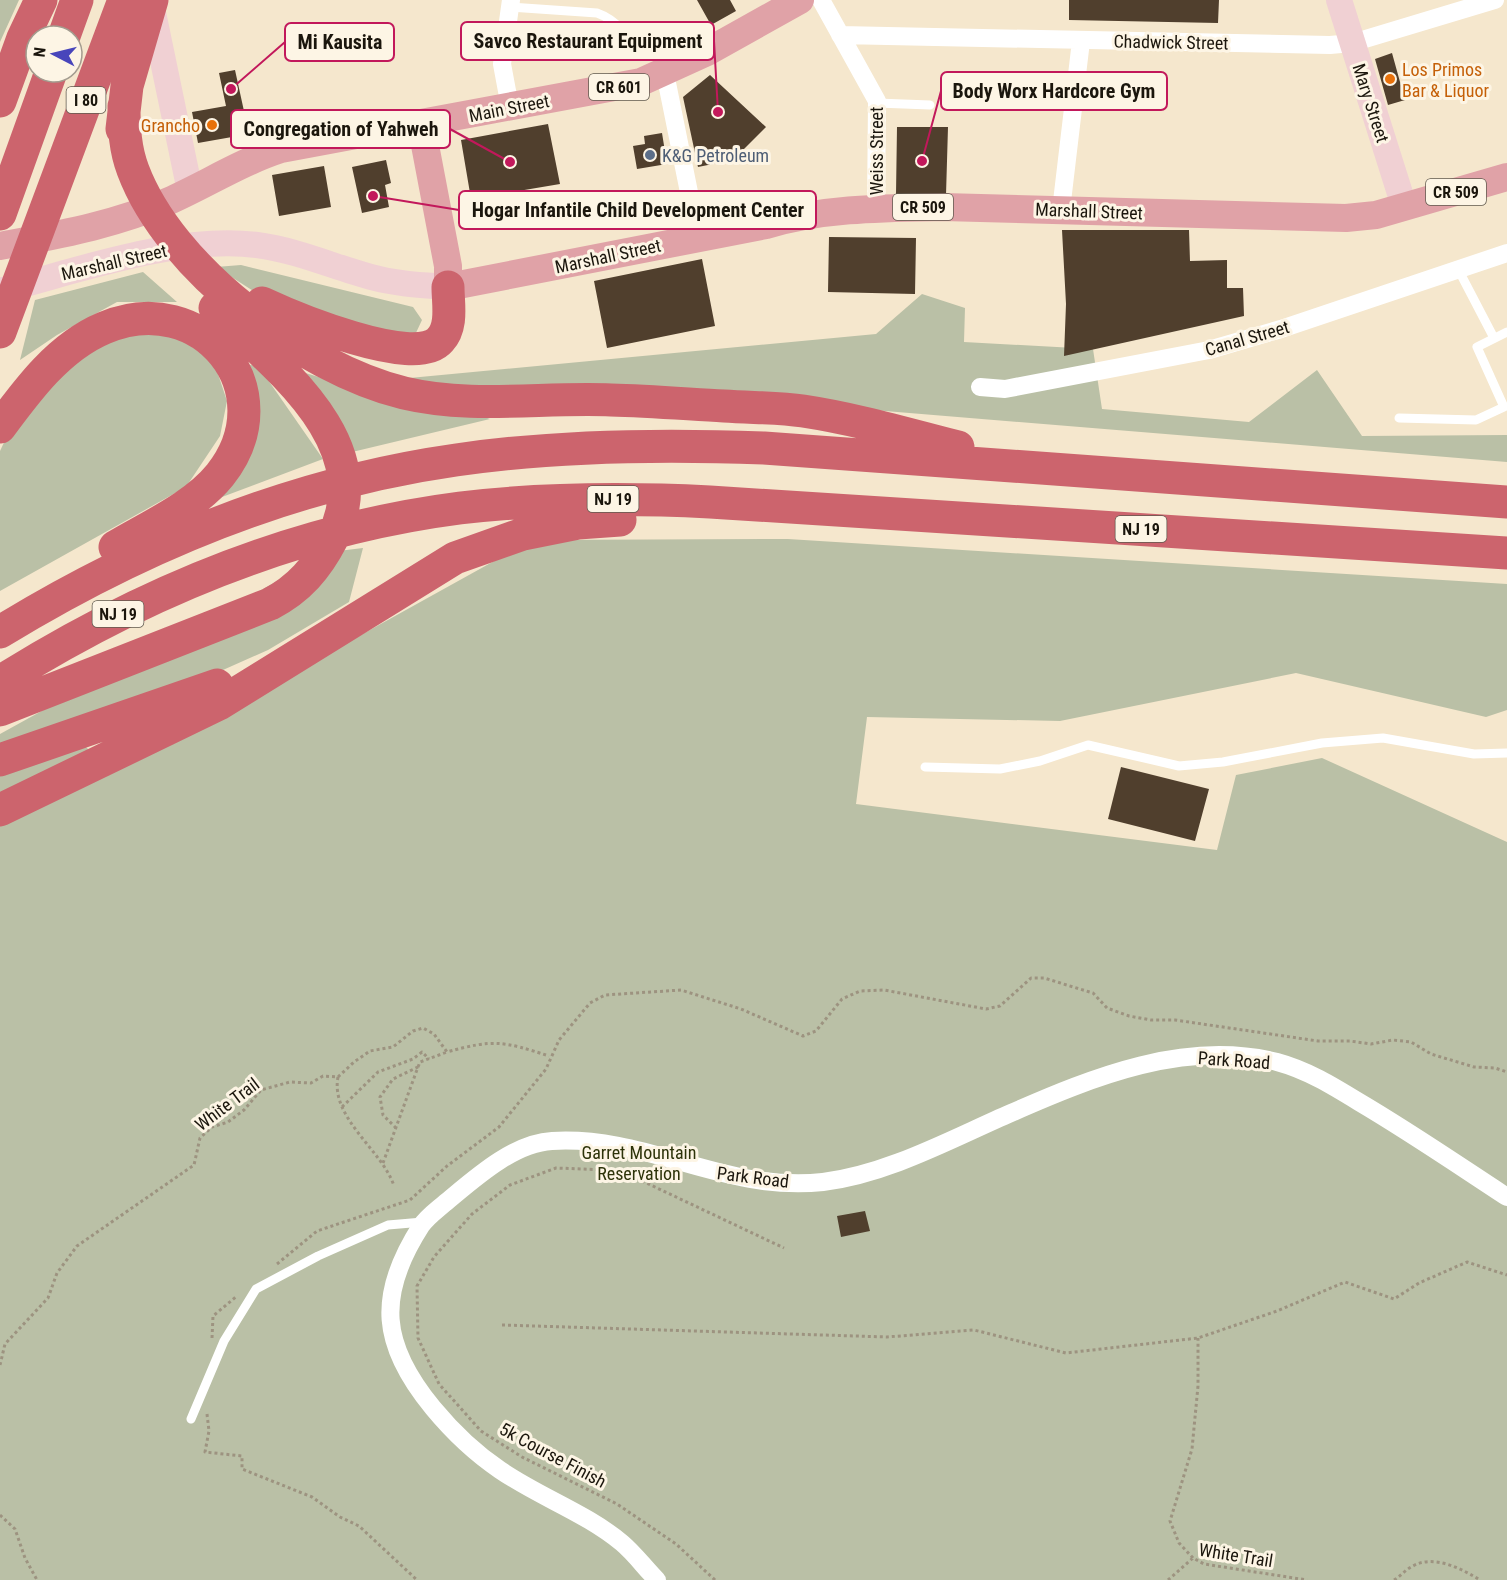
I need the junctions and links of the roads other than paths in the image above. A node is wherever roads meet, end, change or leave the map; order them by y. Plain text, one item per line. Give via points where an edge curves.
1 (41, 0) edge
2 (77, 0) edge
3 (124, 0) edge
4 (151, 0) edge
5 (800, 0) edge
6 (820, 0) edge
7 (1339, 0) edge
8 (1495, 0) edge
9 (510, 4) edge
10 (68, 24) edge
11 (840, 35) junction
12 (1081, 41) junction
13 (1352, 43) junction
14 (640, 55) dead end
15 (665, 73) junction
16 (47, 84) edge
17 (0, 101) edge
18 (877, 103) junction
19 (930, 105) dead end
20 (510, 107) junction
21 (422, 124) junction
22 (129, 169) junction
23 (1507, 177) edge
24 (190, 191) junction
25 (1404, 206) junction
26 (876, 208) junction
27 (1062, 210) junction
28 (1, 212) edge
29 (698, 237) junction
30 (0, 246) edge
31 (1507, 253) edge
32 (1458, 269) junction
33 (207, 282) junction
34 (448, 287) junction
35 (0, 290) edge
36 (1, 329) edge
37 (1507, 332) edge
38 (1494, 338) junction
39 (980, 387) dead end
40 (1399, 418) dead end
41 (0, 427) edge
42 (1043, 468) junction
43 (1503, 500) edge
44 (816, 508) junction
45 (1507, 553) edge
46 (360, 617) junction
47 (7, 628) edge
48 (0, 682) edge
49 (0, 710) edge
50 (1507, 753) edge
51 (0, 760) edge
52 (925, 767) dead end
53 (0, 810) edge
54 (1507, 1197) edge
55 (423, 1222) junction
56 (191, 1419) dead end
57 (657, 1580) edge

1 - 17 highway
2 - 10 highway
3 - 36 highway, I 80
4 - 22 highway via 124,106
4 - 24 street
5 - 15 main road, Main Street / CR 601
6 - 11 street, Weiss Street
7 - 13 street, Mary Street
8 - 13 street, Chadwick Street
9 - 14 lane via 607,16 622,28
9 - 20 street via 502,64
11 - 12 street, Chadwick Street
11 - 18 street, Weiss Street
12 - 13 street, Chadwick Street
12 - 27 street
13 - 25 street, Mary Street
15 - 20 main road, Main Street / CR 601 via 619,87
15 - 29 street
16 - 28 highway, I 80
18 - 19 lane
18 - 26 street, Weiss Street
20 - 21 main road, Main Street / CR 601
21 - 24 main road, Main Street via 281,149 237,165
21 - 34 main road via 448,266
22 - 33 highway via 152,208
22 - 33 highway via 140,212 150,232
23 - 25 main road, Marshall Street / CR 509
24 - 30 main road, Main Street via 130,216
25 - 27 main road, Marshall Street / CR 509 via 1376,215 1346,218
26 - 27 main road, Marshall Street / CR 509
26 - 29 main road, Marshall Street / CR 509 via 802,214
29 - 34 main road, Marshall Street / CR 509
31 - 32 street, Canal Street
32 - 38 lane
32 - 39 street, Canal Street via 1209,350 1005,389
33 - 34 highway via 354,337 412,349 434,346 446,332
33 - 42 highway via 318,356 360,378 410,394 473,401 612,400 800,411 851,419
33 - 49 highway via 327,428 336,446 344,483 344,500 335,533 304,580 270,604
34 - 35 street, Marshall Street via 374,278 274,248 218,243 153,252
37 - 38 lane
38 - 40 lane via 1477,347 1504,407 1476,420
41 - 47 highway via 58,358 90,335 133,319 162,318 203,333 232,364 243,408 239,437 228,463 211,485 20,605
42 - 43 highway, NJ 19
42 - 47 highway, NJ 19 via 764,448 661,445 506,453 408,468 270,504 143,554
44 - 45 highway, NJ 19
44 - 46 highway via 772,523 603,521 523,534 455,558
44 - 48 highway, NJ 19 via 661,500 561,500 411,516 326,536 244,562 126,610
46 - 51 highway via 227,681
46 - 53 highway via 219,704
50 - 52 lane via 1474,754 1383,738 1322,743 1223,762 1179,766 1088,745 1000,769
54 - 55 street, Park Road via 1391,1120 1318,1078 1277,1062 1198,1055 1144,1064 1046,1097 866,1172 822,1182 789,1184 744,1179 711,1173 627,1146 582,1140 545,1141 493,1163
55 - 56 lane via 388,1225 256,1289 224,1341
55 - 57 street, Park Road via 395,1277 390,1309 392,1340 402,1367 461,1438 500,1470 622,1544

